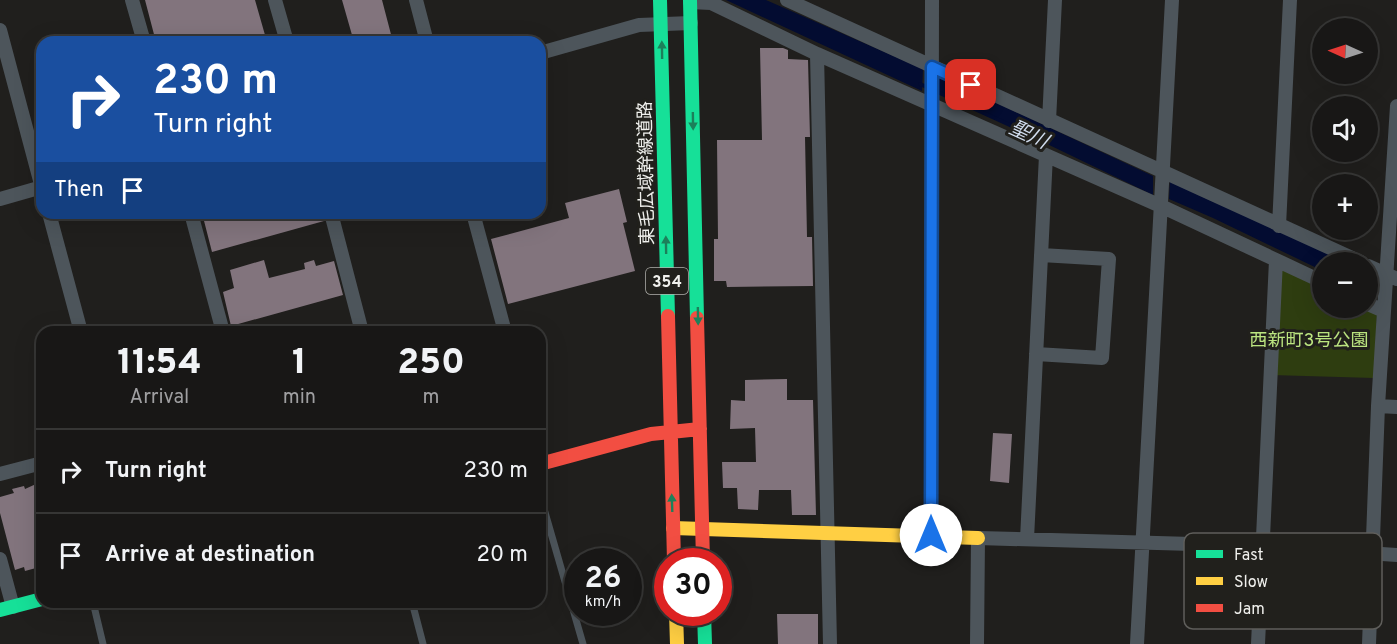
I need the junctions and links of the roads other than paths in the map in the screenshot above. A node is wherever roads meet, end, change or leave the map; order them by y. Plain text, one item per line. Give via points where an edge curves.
1 (132, 0) edge
2 (275, 0) edge
3 (416, 0) edge
4 (660, 0) edge
5 (786, 0) edge
6 (932, 0) edge
7 (1055, 0) edge
8 (1172, 0) edge
9 (1290, 0) edge
10 (690, 1) edge
11 (661, 23) junction
12 (691, 23) junction
13 (0, 30) edge
14 (142, 36) edge
15 (285, 36) edge
16 (425, 36) edge
17 (546, 50) edge
18 (817, 54) junction
19 (932, 71) junction
20 (932, 102) junction
21 (1397, 106) edge
22 (1049, 121) junction
23 (1046, 155) junction
24 (36, 165) edge
25 (1165, 176) junction
26 (36, 190) edge
27 (0, 199) edge
28 (1163, 205) junction
29 (51, 219) edge
30 (192, 219) edge
31 (333, 219) edge
32 (475, 219) edge
33 (1279, 226) junction
34 (1338, 252) edge
35 (1041, 255) junction
36 (1276, 260) junction
37 (1312, 277) edge
38 (1390, 278) edge
39 (1378, 305) edge
40 (1385, 305) junction
41 (79, 326) edge
42 (221, 326) edge
43 (360, 326) edge
44 (503, 326) edge
45 (1036, 354) junction
46 (1378, 406) junction
47 (1397, 407) edge
48 (700, 429) junction
49 (670, 431) junction
50 (546, 462) edge
51 (36, 465) edge
52 (0, 474) edge
53 (546, 516) edge
54 (673, 528) junction
55 (703, 528) junction
56 (827, 532) junction
57 (1264, 533) edge
58 (1372, 533) edge
59 (931, 535) junction
60 (978, 537) junction
61 (1027, 539) junction
62 (1142, 542) junction
63 (1184, 543) edge
64 (674, 548) edge
65 (703, 548) edge
66 (1382, 554) edge
67 (1397, 555) edge
68 (0, 559) edge
69 (36, 600) edge
70 (7, 608) edge
71 (94, 608) edge
72 (414, 608) edge
73 (676, 626) edge
74 (704, 626) edge
75 (1259, 629) edge
76 (1370, 629) edge
77 (103, 644) edge
78 (423, 644) edge
79 (583, 644) edge
80 (677, 644) edge
81 (705, 644) edge
82 (830, 644) edge
83 (977, 644) edge
84 (1137, 644) edge
85 (1258, 644) edge
86 (1370, 644) edge

1 - 14 street
2 - 15 street
3 - 16 street
4 - 11 main road, 東毛広域幹線道路 / 354
5 - 19 street
6 - 19 street
7 - 22 street
8 - 25 street
9 - 33 street
10 - 12 main road, 354
10 - 18 street via 711,3
11 - 12 street
11 - 17 street
49 -> 11 main road, 東毛広域幹線道路 / 354
12 -> 48 main road, 354
13 - 24 street
18 - 20 street
18 - 56 street
19 - 20 street
19 - 22 street
20 - 23 street
20 - 59 street
21 - 38 street
22 - 25 street
23 - 28 street
23 - 35 street
25 - 28 street
25 - 33 street
26 - 27 street
28 - 36 street
28 - 62 street
29 - 41 street
30 - 42 street
31 - 43 street
32 - 44 street
33 - 34 street
35 - 45 street
35 - 45 street via 1109,259 1102,358
36 - 37 street
36 - 57 street
38 - 40 street
39 - 40 street
40 - 46 street
45 - 61 street
46 - 47 street
46 - 58 street
48 - 49 main road
48 - 55 main road, 354
49 - 50 main road
54 -> 49 main road, 東毛広域幹線道路 / 354
51 - 52 street
53 - 79 lane
54 - 55 main road
54 - 64 main road, 東毛広域幹線道路 / 354
55 - 56 main road
55 - 65 main road, 354
56 - 59 main road
56 - 82 street
59 - 60 main road
60 - 61 street
60 - 83 street
61 - 62 street
62 - 63 street
62 - 84 street
66 - 67 street
68 - 70 street
69 - 70 main road
71 - 77 lane
72 - 78 lane
73 - 80 main road
74 - 81 main road
75 - 85 street
76 - 86 street

